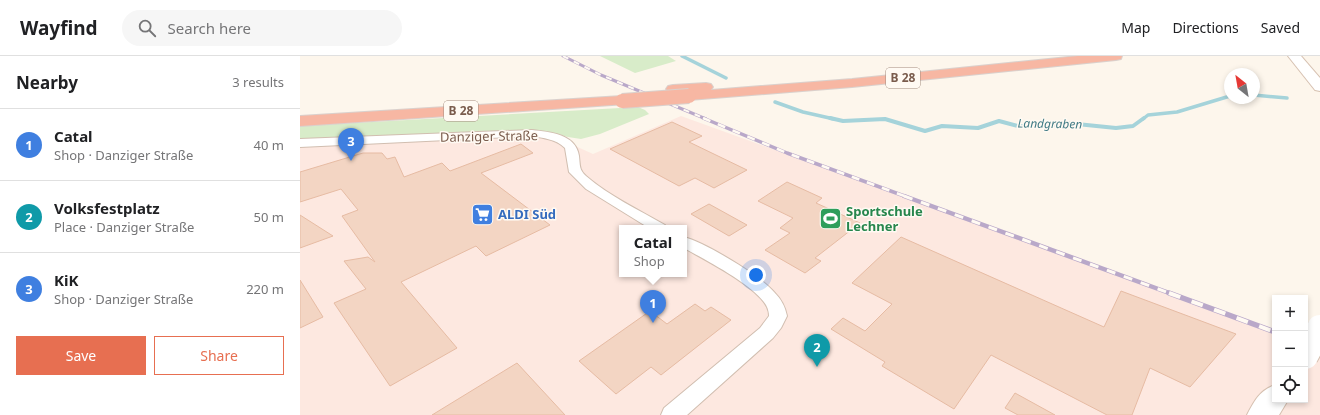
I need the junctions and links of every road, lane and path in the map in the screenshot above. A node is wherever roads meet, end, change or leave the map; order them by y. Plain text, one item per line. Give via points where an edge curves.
1 (1052, 56) edge
2 (1116, 56) edge
3 (1294, 56) edge
4 (1319, 83) edge
5 (300, 112) edge
6 (300, 121) edge
7 (300, 143) edge
8 (655, 225) edge
9 (687, 244) edge
10 (1320, 328) edge
11 (1308, 352) edge
12 (1272, 401) edge
13 (672, 415) edge
14 (1262, 415) edge

1 - 5 highway, B 28 via 608,94
2 - 6 highway, B 28, bridge via 860,82 622,102
3 - 4 main road
7 - 8 street, Danziger Straße via 532,133 551,136 566,142 572,150 572,166 584,180
9 - 13 street via 750,279 777,306 778,316 757,342
10 - 11 main road, bridge
12 - 14 main road

